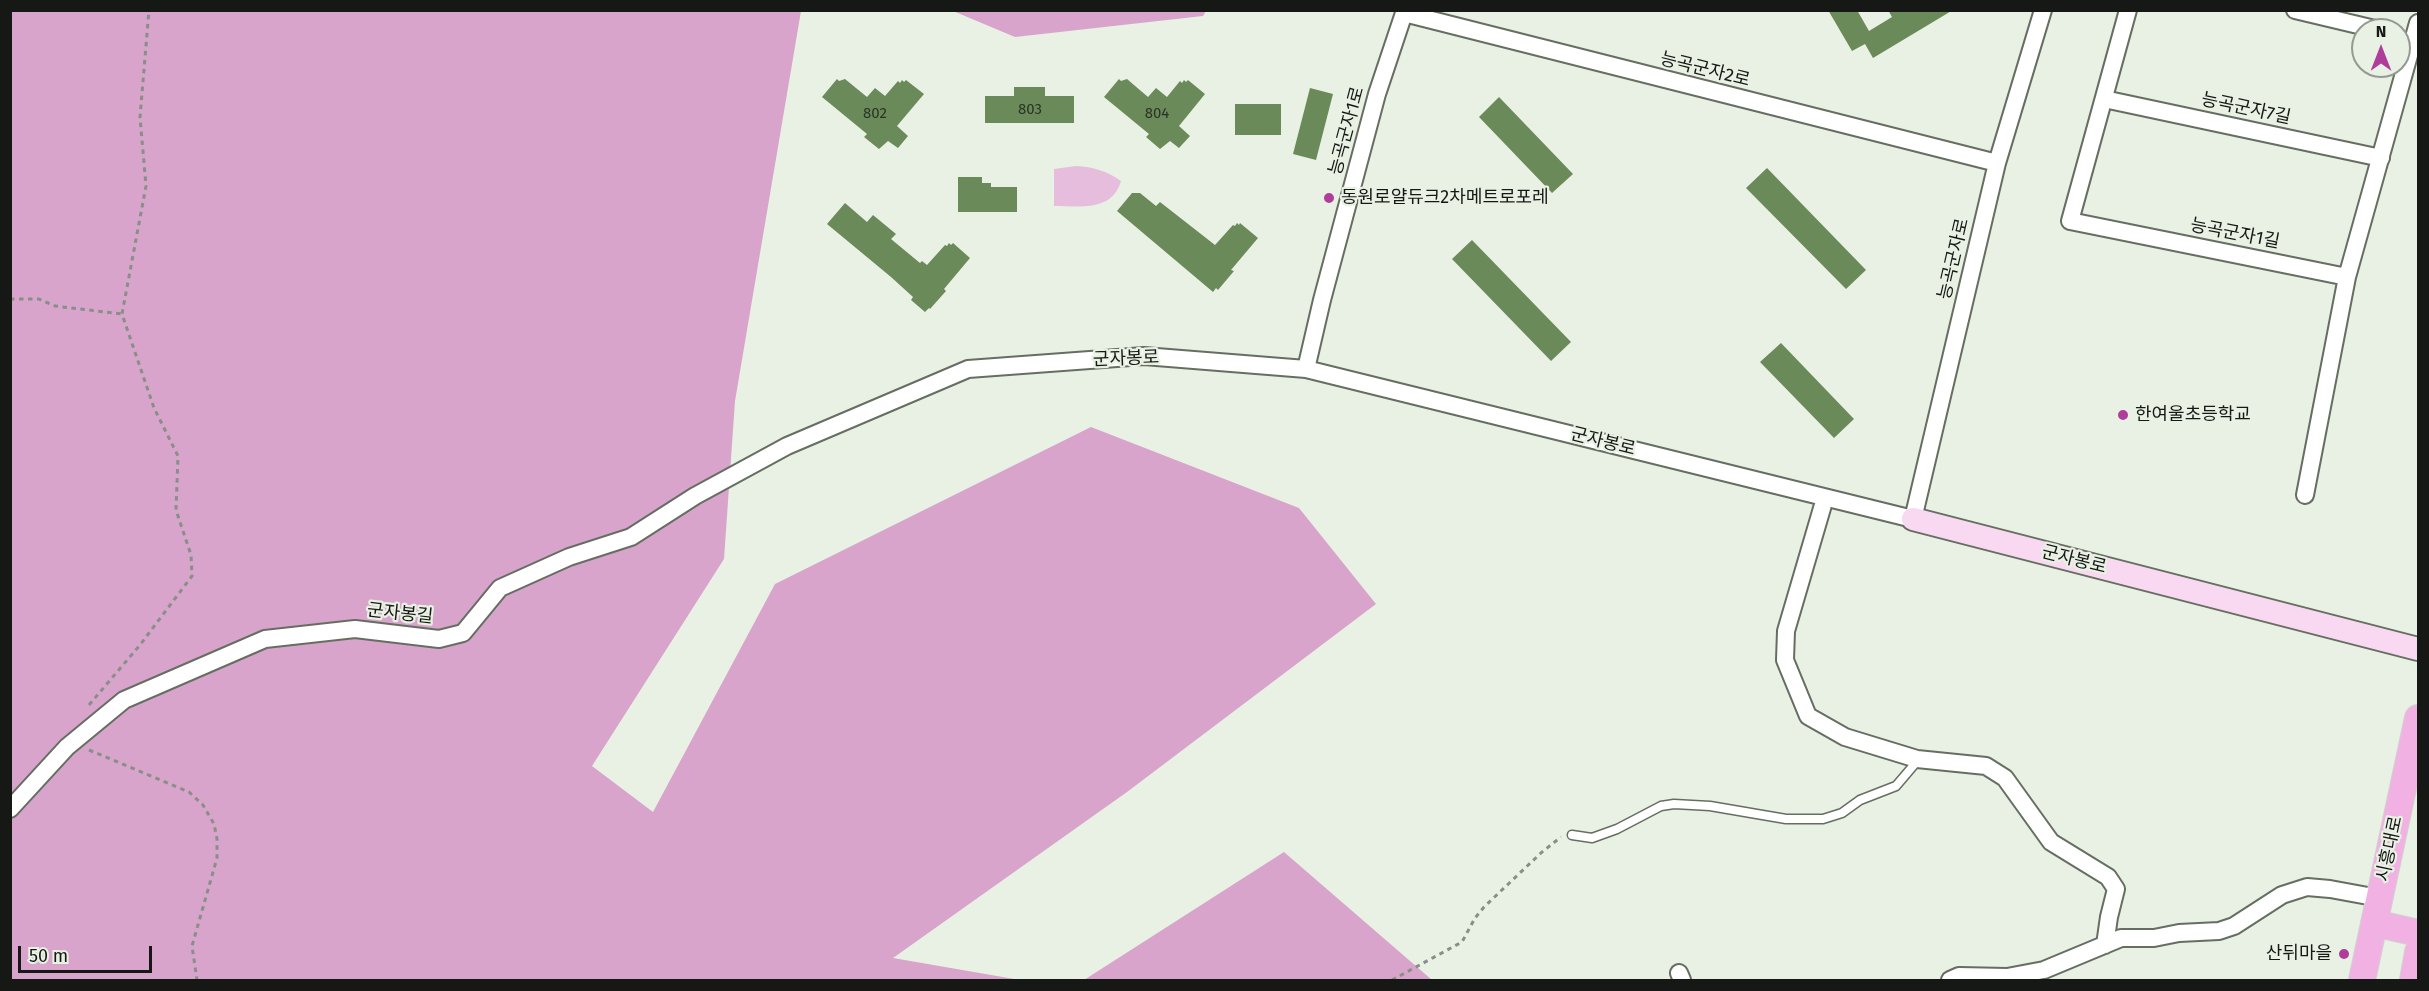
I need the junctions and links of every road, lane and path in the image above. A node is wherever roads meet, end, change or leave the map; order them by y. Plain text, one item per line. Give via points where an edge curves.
1 (149, 10) edge
2 (2043, 10) edge
3 (2128, 10) edge
4 (2295, 10) edge
5 (1405, 12) edge
6 (2351, 23) edge
7 (2400, 78) edge
8 (2104, 99) junction
9 (2380, 158) junction
10 (1997, 164) junction
11 (2347, 277) junction
12 (10, 299) edge
13 (122, 314) junction
14 (1306, 369) junction
15 (787, 446) joint
16 (2305, 495) dead end
17 (1825, 498) junction
18 (1913, 519) junction
19 (2418, 649) edge
20 (2418, 718) edge
21 (79, 736) junction
22 (1919, 759) junction
23 (10, 808) edge
24 (1572, 835) joint
25 (2379, 898) junction
26 (2374, 923) junction
27 (2418, 933) edge
28 (2105, 945) junction
29 (2418, 952) edge
30 (197, 981) edge
31 (1392, 981) edge
32 (1950, 981) edge
33 (2362, 981) edge
34 (2412, 981) edge

1 - 13 path via 140,117 146,186
2 - 10 street, 능곡군자로
3 - 8 street, 능곡군자1길
4 - 6 street
5 - 10 street, 능곡군자2로
5 - 14 street, 능곡군자1로 via 1373,106
7 - 9 street
8 - 9 street, 능곡군자7길
8 - 11 street, 능곡군자1길 via 2070,221
9 - 11 street
10 - 18 street, 능곡군자로
11 - 16 street
12 - 13 path via 39,299 55,306
13 - 21 path via 154,408 178,456 176,510 191,555 192,576 75,721
14 - 15 street, 군자봉로 via 1144,356 968,369
14 - 17 street, 군자봉로
15 - 21 street, 군자봉길 via 695,496 632,537 569,556 500,588 463,633 439,639 355,629 265,639 124,700
17 - 18 street, 군자봉로
17 - 22 street via 1786,631 1785,660 1808,716 1845,737
18 - 19 main road, 군자봉로
20 - 25 main road, 시흥대로
21 - 23 street, 군자봉길
21 - 30 path via 89,750 102,757 189,792 203,805 214,825 217,858 192,946
22 - 24 lane via 1896,786 1823,819 1786,819 1674,804 1661,806 1592,838
22 - 28 street via 1986,766 2005,778 2051,842 2108,877 2116,889
24 - 31 path via 1560,838 1542,852 1484,907 1462,942
25 - 26 main road, 시흥대로
25 - 28 street via 2307,887 2282,895 2234,926 2219,931 2121,938
26 - 27 main road
26 - 33 main road, 시흥대로
28 - 32 street via 2044,970 2007,978 1959,976
29 - 34 main road

